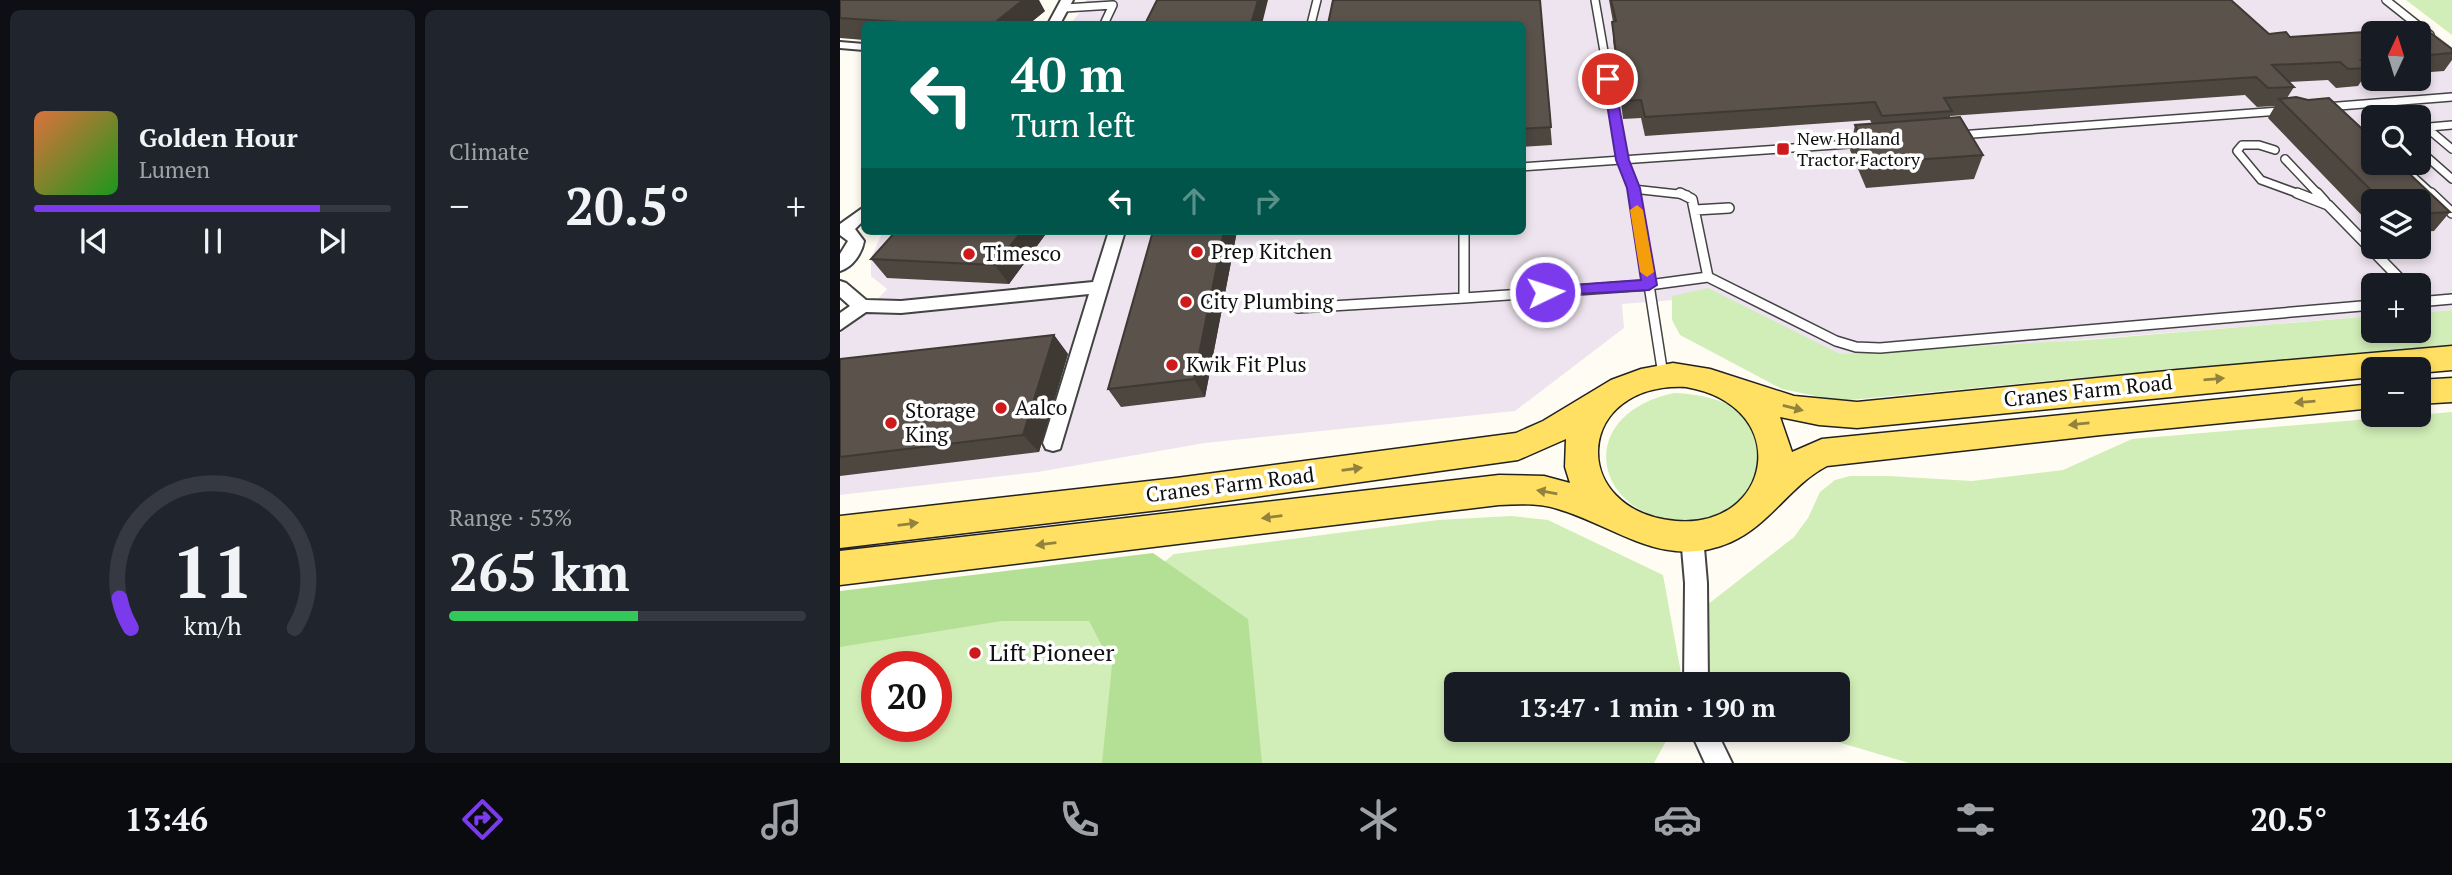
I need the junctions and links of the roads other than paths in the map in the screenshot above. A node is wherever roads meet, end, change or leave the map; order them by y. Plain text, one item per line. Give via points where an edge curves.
1 (1317, 0) edge
2 (1595, 0) edge
3 (2386, 0) edge
4 (1114, 2) edge
5 (1066, 4) edge
6 (1056, 21) edge
7 (1105, 21) edge
8 (1312, 21) edge
9 (2433, 38) edge
10 (840, 45) edge
11 (861, 47) edge
12 (2452, 97) edge
13 (2312, 108) edge
14 (2280, 111) edge
15 (2452, 125) edge
16 (2431, 127) edge
17 (2431, 134) edge
18 (1945, 136) edge
19 (1871, 142) edge
20 (2452, 149) edge
21 (2275, 150) dead end
22 (2285, 159) dead end
23 (1623, 160) junction
24 (2431, 160) edge
25 (1526, 167) edge
26 (2411, 175) edge
27 (2452, 178) edge
28 (1633, 188) junction
29 (2328, 205) junction
30 (1729, 208) dead end
31 (1695, 210) junction
32 (2452, 212) edge
33 (861, 214) edge
34 (842, 229) edge
35 (1116, 235) edge
36 (1464, 235) edge
37 (840, 265) edge
38 (2394, 273) edge
39 (1708, 276) junction
40 (1649, 285) junction
41 (1100, 287) junction
42 (840, 288) edge
43 (1464, 298) junction
44 (2452, 299) edge
45 (2431, 300) edge
46 (862, 306) junction
47 (2361, 306) edge
48 (1298, 308) dead end
49 (840, 323) edge
50 (2452, 358) edge
51 (1663, 375) junction
52 (1728, 387) junction
53 (2452, 390) edge
54 (2431, 392) edge
55 (1608, 397) junction
56 (2361, 397) edge
57 (1053, 443) dead end
58 (1760, 502) junction
59 (1612, 513) junction
60 (840, 532) edge
61 (1692, 537) junction
62 (840, 568) edge
63 (1696, 672) edge
64 (1709, 742) edge
65 (1719, 763) edge

1 - 8 lane
2 - 23 lane
3 - 9 lane
4 - 5 lane
4 - 7 lane
5 - 6 street
10 - 11 street
12 - 13 lane
14 - 18 lane
15 - 16 lane
17 - 20 lane
19 - 23 lane
21 - 29 lane via 2242,145 2237,151 2261,180
22 - 29 lane
23 - 25 lane
23 - 28 lane
24 - 27 lane
26 - 32 lane
28 - 31 lane via 1685,194
28 - 40 lane
29 - 38 lane
30 - 31 lane
31 - 39 lane
33 - 34 street
34 - 37 street via 856,241
35 - 41 street
36 - 43 lane
39 - 40 lane
39 - 47 lane via 1856,347
40 - 43 lane
40 - 51 lane
41 - 46 street via 901,307
41 - 57 street
42 - 46 street
43 - 48 lane
44 - 45 lane
46 - 49 street
52 -> 50 main road, Cranes Farm Road via 1826,415 1857,415
51 - 52 main road, Cranes Farm Road via 1696,377
51 - 55 main road, Cranes Farm Road
52 - 58 main road, Cranes Farm Road via 1763,416 1774,436 1777,458 1772,484
53 - 54 main road
55 - 59 main road, Cranes Farm Road via 1594,411 1582,435 1580,463 1590,490
60 -> 55 main road, Cranes Farm Road via 1176,493 1509,447 1548,435
56 -> 58 main road, Cranes Farm Road via 1838,450 1800,463
58 - 61 main road, Cranes Farm Road via 1716,532
59 - 61 main road, Cranes Farm Road via 1633,526
59 -> 62 main road, Cranes Farm Road via 1554,493 1499,490
61 - 63 street
64 - 65 street

